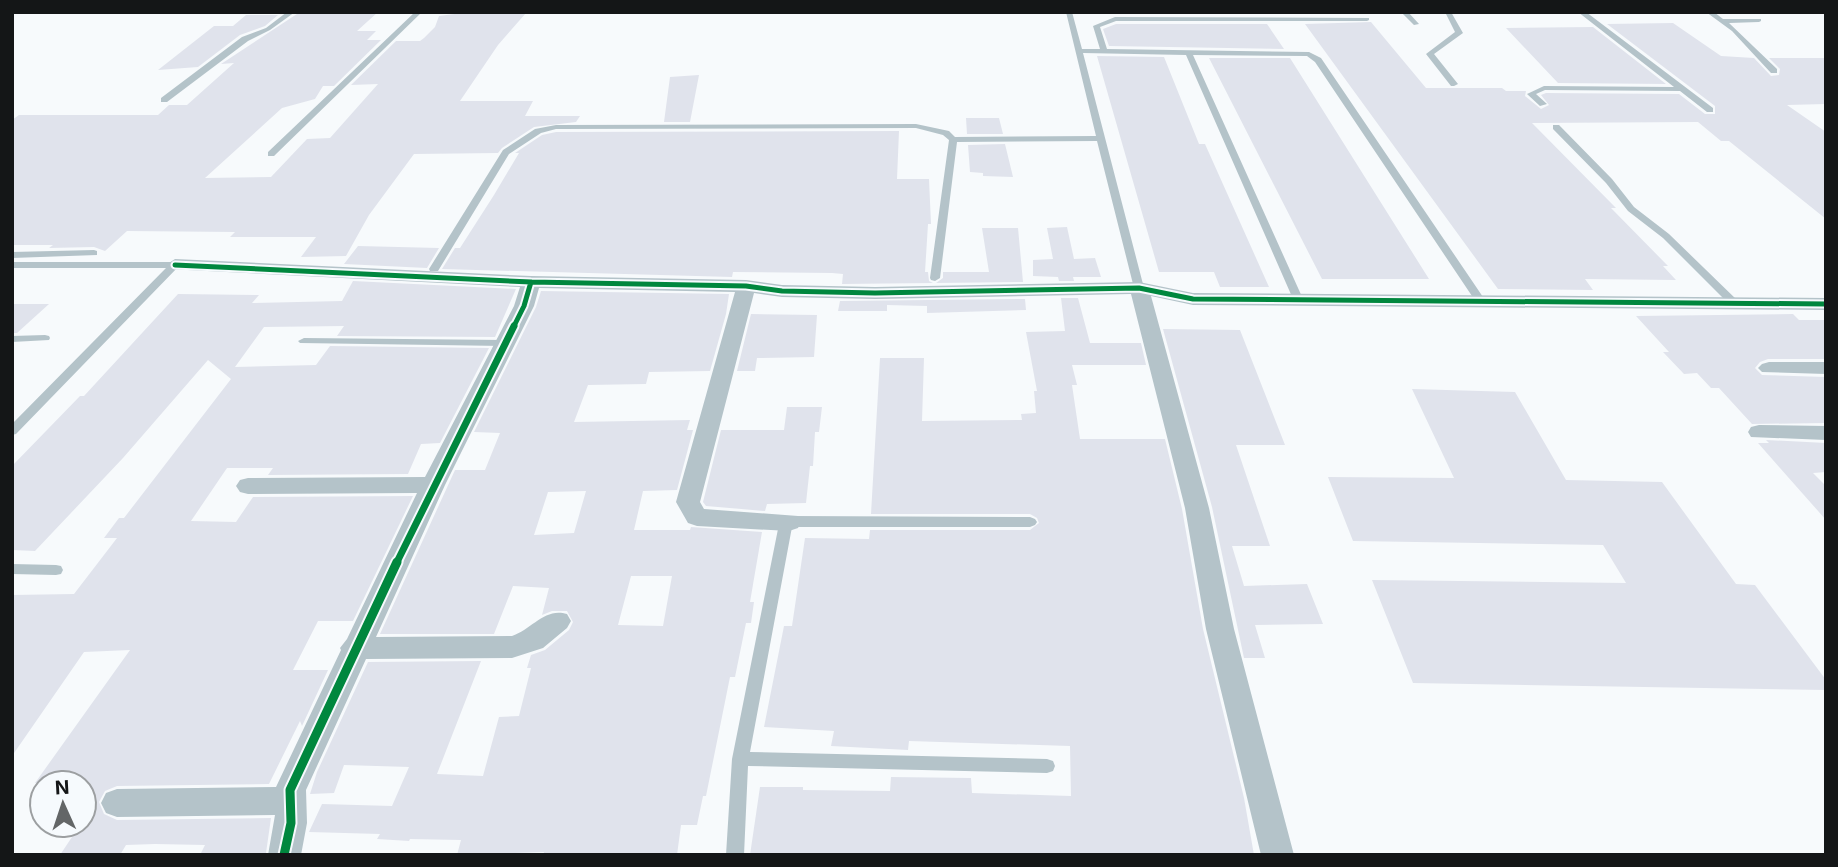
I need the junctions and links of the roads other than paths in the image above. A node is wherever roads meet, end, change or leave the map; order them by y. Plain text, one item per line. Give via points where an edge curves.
1 (292, 12) edge
2 (419, 12) edge
3 (1069, 12) edge
4 (1404, 12) edge
5 (1448, 12) edge
6 (1581, 12) edge
7 (1709, 12) edge
8 (1158, 15) edge
9 (1318, 15) edge
10 (1367, 19) dead end
11 (1720, 20) junction
12 (1759, 20) dead end
13 (1416, 24) dead end
14 (1078, 51) junction
15 (1104, 51) junction
16 (1188, 51) junction
17 (1774, 71) dead end
18 (1454, 85) dead end
19 (1682, 89) junction
20 (164, 100) dead end
21 (1543, 104) dead end
22 (1710, 110) dead end
23 (1556, 127) dead end
24 (1100, 138) junction
25 (953, 140) junction
26 (271, 154) dead end
27 (94, 253) dead end
28 (12, 255) edge
29 (12, 265) edge
30 (175, 265) junction
31 (434, 269) dead end
32 (935, 278) dead end
33 (531, 282) junction
34 (746, 286) junction
35 (1139, 288) junction
36 (1298, 299) junction
37 (1480, 300) junction
38 (1734, 303) junction
39 (1826, 304) edge
40 (12, 338) edge
41 (45, 338) dead end
42 (304, 341) dead end
43 (504, 343) junction
44 (1769, 368) dead end
45 (1826, 369) edge
46 (12, 432) edge
47 (1759, 432) dead end
48 (1826, 433) edge
49 (433, 485) junction
50 (247, 486) dead end
51 (789, 522) junction
52 (1030, 522) dead end
53 (12, 569) edge
54 (56, 569) dead end
55 (557, 621) dead end
56 (354, 648) junction
57 (740, 760) junction
58 (1047, 766) dead end
59 (292, 801) junction
60 (117, 803) dead end
61 (284, 855) edge
62 (735, 855) edge
63 (1278, 855) edge

1 - 20 lane via 245,39
2 - 26 lane
3 - 14 lane
4 - 13 lane
5 - 18 lane via 1459,33 1430,54
6 - 19 lane
7 - 11 lane
8 - 9 lane
8 - 15 lane via 1115,19 1096,26
9 - 10 lane
11 - 12 lane
11 - 17 lane
14 - 15 lane
14 - 24 lane
15 - 16 lane
16 - 36 lane
16 - 37 lane via 1301,52 1318,60
19 - 21 lane via 1544,88 1531,94
19 - 22 lane
23 - 38 lane via 1631,209 1666,236
24 - 25 lane
24 - 35 lane
25 - 31 lane via 946,133 916,126 556,127 538,131 506,152
25 - 32 lane
27 - 28 lane
29 - 30 lane
30 - 33 street
30 - 46 lane
33 - 34 street
33 - 43 street
34 - 35 street via 875,293
34 - 51 street via 688,502 697,517
35 - 36 street via 1193,299
35 - 63 street via 1197,508 1220,629
36 - 37 street
37 - 38 street
38 - 39 street
40 - 41 lane
42 - 43 lane
43 - 49 street
44 - 45 street
47 - 48 street
49 - 50 street
49 - 56 street
51 - 52 lane
51 - 57 lane
53 - 54 lane
55 - 56 street via 533,640 512,647
56 - 59 street via 290,790
57 - 58 lane
57 - 62 lane
59 - 60 street
59 - 61 street

